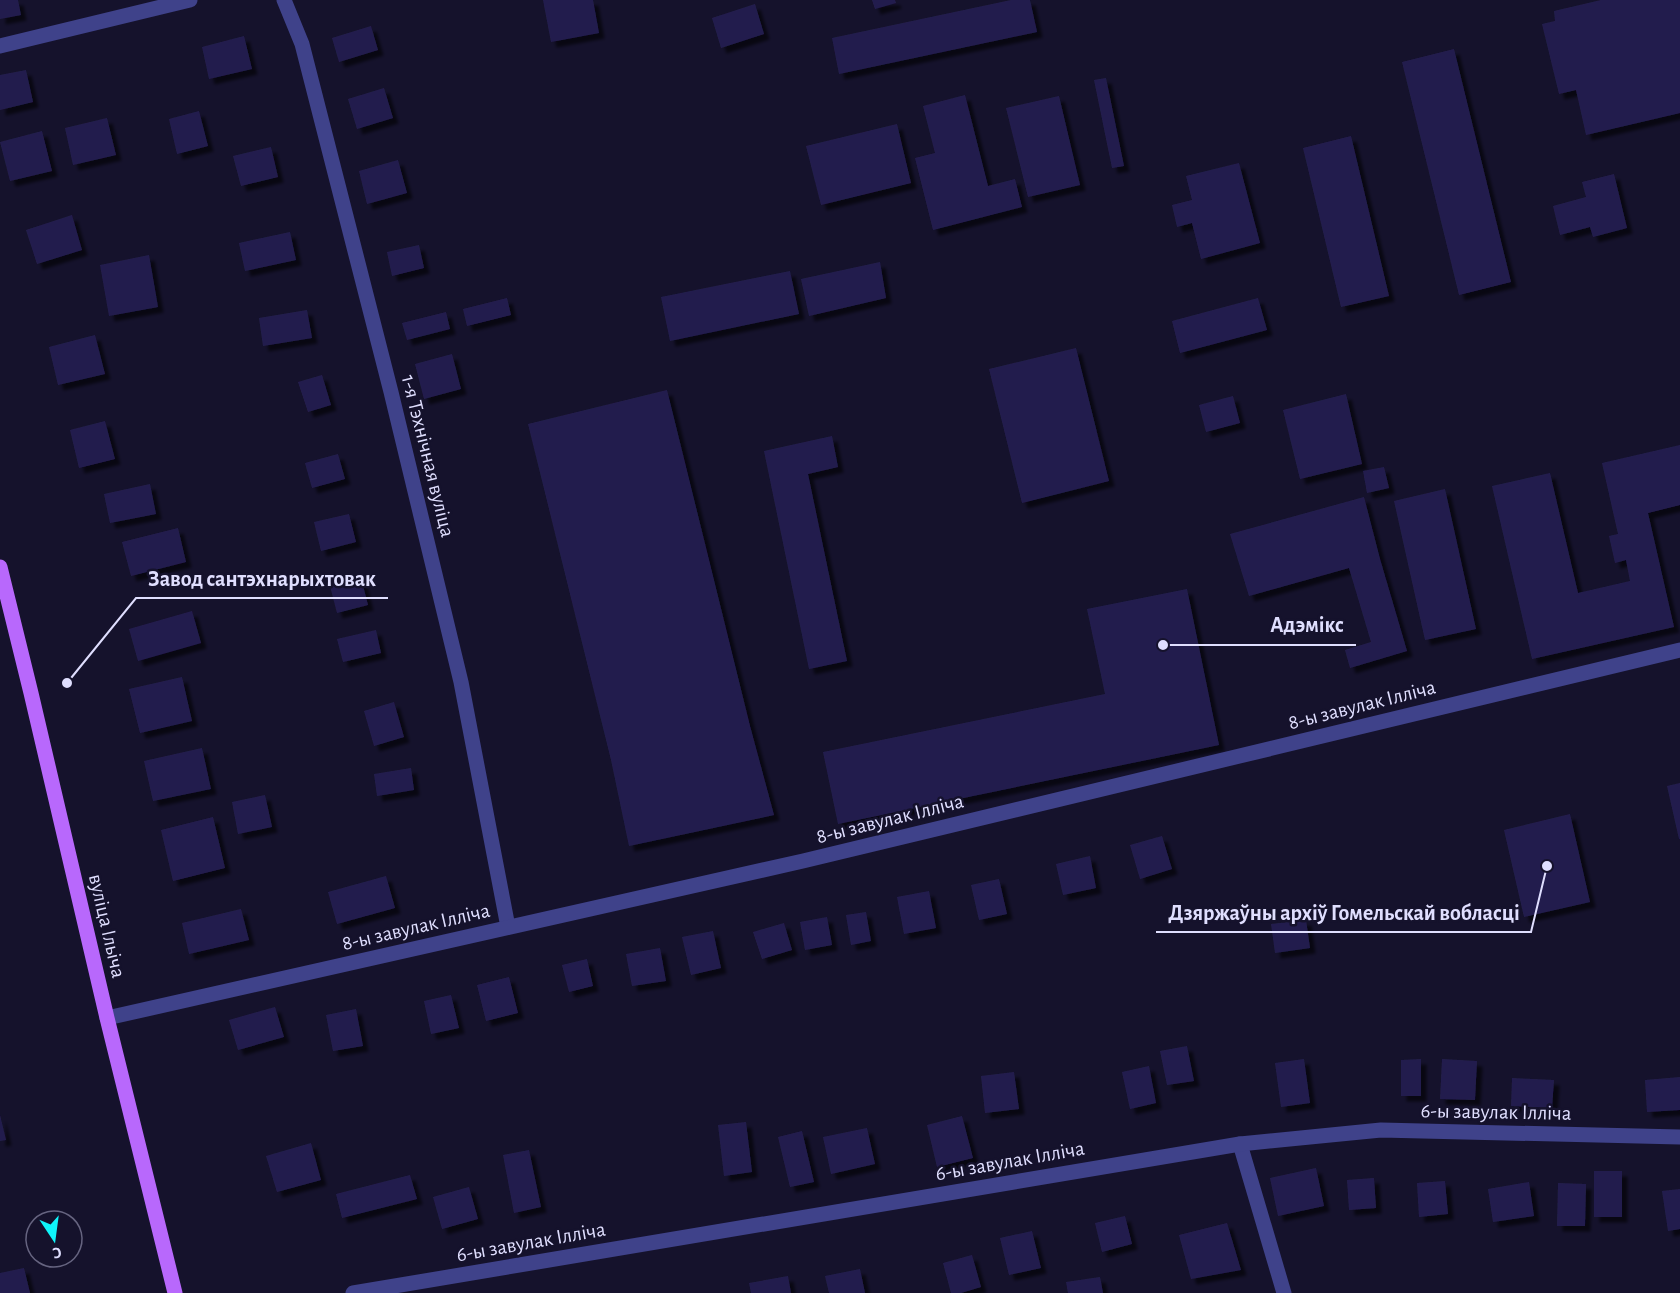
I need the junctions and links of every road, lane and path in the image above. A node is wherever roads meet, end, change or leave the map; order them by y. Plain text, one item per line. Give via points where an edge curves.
1 (190, 0) edge
2 (284, 0) edge
3 (0, 46) edge
4 (0, 567) edge
5 (1680, 650) edge
6 (508, 927) junction
7 (107, 1018) junction
8 (1680, 1137) edge
9 (1240, 1144) junction
10 (175, 1293) edge
11 (353, 1293) edge
12 (1284, 1293) edge

1 - 3 street
2 - 6 street, 1-я Тэхнічная вуліца via 302,44 394,404 461,682
4 - 7 main road, вуліца Ільіча
5 - 6 street, 8-ы завулак Ілліча via 815,858
6 - 7 street, 8-ы завулак Ілліча
7 - 10 main road, вуліца Ільіча
8 - 9 street, 6-ы завулак Ілліча via 1381,1130
9 - 11 street, 6-ы завулак Ілліча
9 - 12 street

